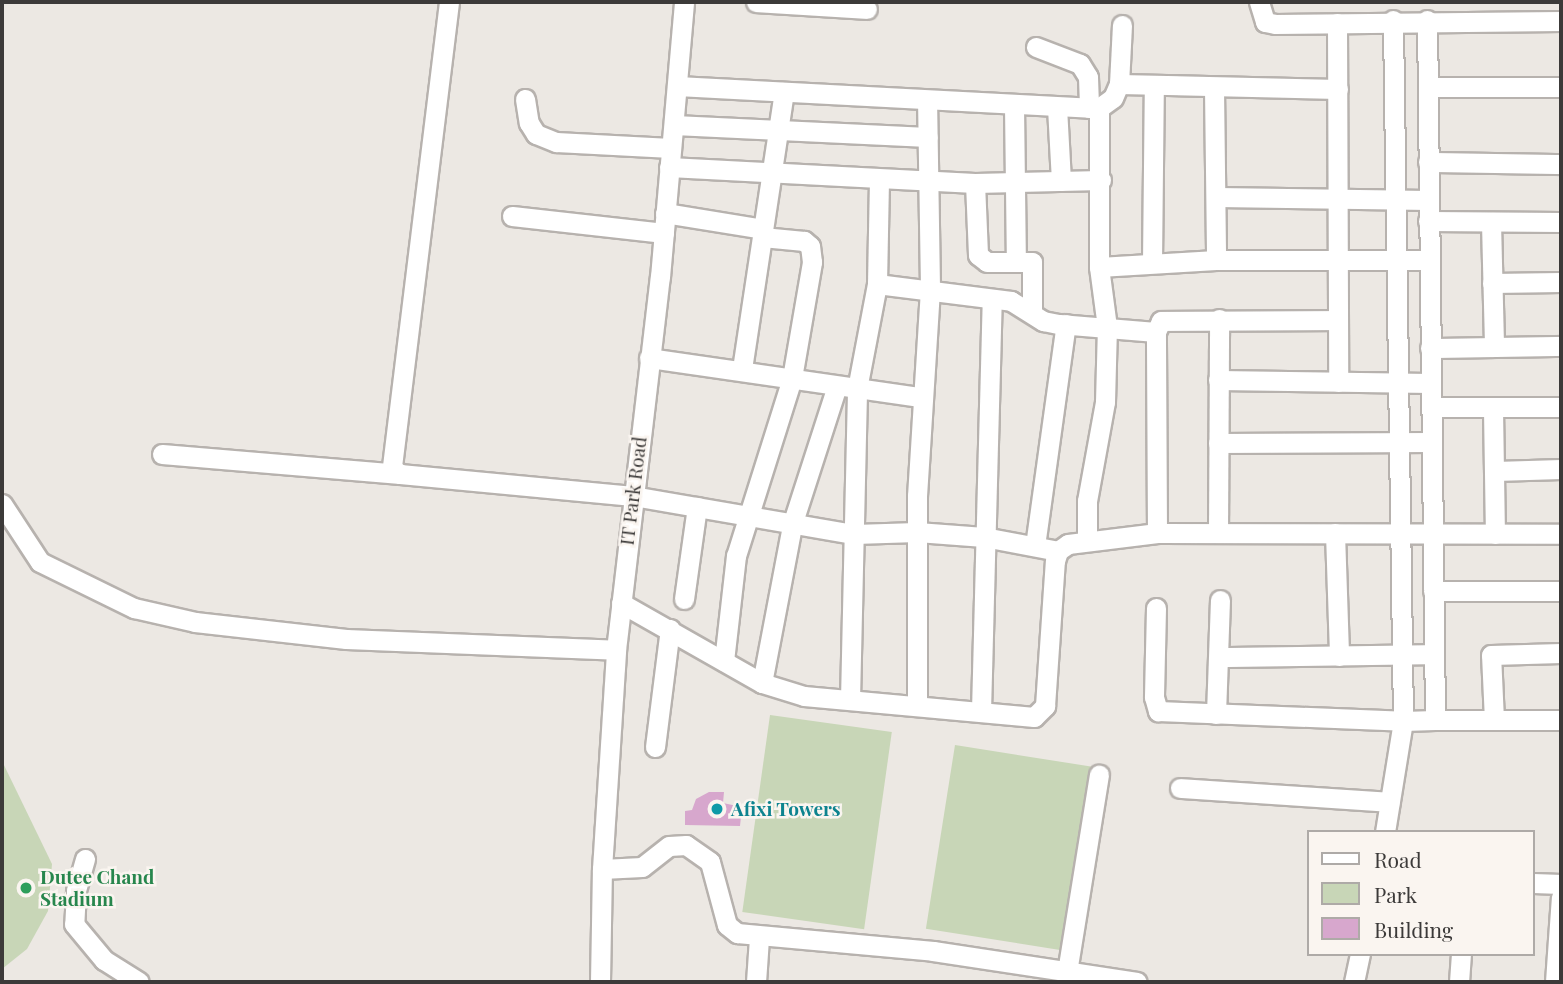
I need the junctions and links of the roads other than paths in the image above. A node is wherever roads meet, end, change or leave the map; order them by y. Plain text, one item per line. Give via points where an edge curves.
1 (449, 2) edge
2 (684, 2) edge
3 (756, 2) edge
4 (1259, 2) edge
5 (867, 9) dead end
6 (1409, 15) edge
7 (1561, 21) edge
8 (1337, 23) junction
9 (1122, 25) dead end
10 (1036, 47) dead end
11 (1119, 85) junction
12 (1154, 85) junction
13 (677, 86) junction
14 (1427, 87) junction
15 (1561, 87) edge
16 (1214, 88) junction
17 (1338, 89) junction
18 (784, 92) junction
19 (525, 99) dead end
20 (927, 100) junction
21 (1014, 106) junction
22 (1057, 107) junction
23 (1094, 108) junction
24 (674, 125) junction
25 (777, 130) junction
26 (928, 137) junction
27 (670, 157) junction
28 (1428, 162) junction
29 (1561, 164) edge
30 (771, 173) junction
31 (879, 179) junction
32 (1101, 180) junction
33 (928, 181) junction
34 (1061, 181) junction
35 (1015, 182) junction
36 (975, 183) junction
37 (1217, 197) junction
38 (1394, 200) junction
39 (1428, 200) junction
40 (1339, 202) junction
41 (665, 213) junction
42 (512, 216) dead end
43 (1428, 221) junction
44 (1491, 222) junction
45 (1561, 222) edge
46 (664, 233) junction
47 (762, 233) junction
48 (1339, 258) junction
49 (1396, 259) junction
50 (1216, 260) junction
51 (1429, 260) junction
52 (1016, 262) junction
53 (1152, 263) junction
54 (1099, 267) junction
55 (1561, 282) edge
56 (1492, 283) junction
57 (877, 284) junction
58 (930, 288) junction
59 (992, 299) junction
60 (1032, 312) junction
61 (1219, 319) junction
62 (1338, 320) junction
63 (1066, 324) junction
64 (1107, 327) junction
65 (1156, 332) junction
66 (1561, 346) edge
67 (1494, 347) junction
68 (1430, 348) junction
69 (649, 358) junction
70 (742, 369) junction
71 (792, 377) junction
72 (1218, 380) junction
73 (1338, 382) junction
74 (1399, 383) junction
75 (1430, 383) junction
76 (838, 386) junction
77 (857, 389) junction
78 (920, 397) junction
79 (1431, 407) junction
80 (1561, 407) edge
81 (1493, 409) junction
82 (1400, 442) junction
83 (1432, 442) junction
84 (1218, 443) junction
85 (162, 454) dead end
86 (1561, 469) edge
87 (1495, 471) junction
88 (400, 474) junction
89 (633, 496) junction
90 (2, 504) edge
91 (697, 507) junction
92 (746, 516) junction
93 (792, 524) junction
94 (917, 532) junction
95 (1157, 533) junction
96 (1218, 533) junction
97 (1335, 533) junction
98 (1402, 533) junction
99 (854, 534) junction
100 (1432, 534) junction
101 (1495, 534) junction
102 (1561, 534) edge
103 (984, 537) junction
104 (1087, 541) junction
105 (1035, 546) junction
106 (1058, 551) junction
107 (1433, 591) junction
108 (1561, 591) edge
109 (684, 599) dead end
110 (1220, 600) dead end
111 (621, 603) junction
112 (1156, 608) dead end
113 (670, 629) junction
114 (616, 650) junction
115 (1561, 653) edge
116 (1433, 654) junction
117 (1403, 655) junction
118 (1339, 656) junction
119 (1220, 657) junction
120 (724, 661) junction
121 (762, 682) junction
122 (850, 700) junction
123 (917, 706) junction
124 (981, 710) junction
125 (1216, 714) junction
126 (1435, 720) junction
127 (1494, 720) junction
128 (1561, 720) edge
129 (1403, 721) junction
130 (655, 747) dead end
131 (1099, 775) dead end
132 (1180, 788) dead end
133 (1390, 802) junction
134 (1385, 830) edge
135 (85, 859) dead end
136 (602, 869) junction
137 (1535, 883) edge
138 (1561, 884) edge
139 (1561, 897) edge
140 (759, 938) junction
141 (1360, 956) edge
142 (1461, 956) edge
143 (1067, 972) junction
144 (139, 982) edge
145 (600, 982) edge
146 (756, 982) edge
147 (1137, 982) edge
148 (1354, 982) edge
149 (1459, 982) edge
150 (1555, 982) edge

1 - 88 street via 390,457
2 - 13 street, IT Park Road
3 - 5 street
4 - 8 street via 1265,22
6 - 7 street
6 - 8 street
6 - 14 street
6 - 38 street
8 - 17 street
9 - 11 street
10 - 23 street via 1080,65 1088,77
11 - 12 street
11 - 23 street via 1113,98
12 - 16 street
12 - 53 street
13 - 18 street
13 - 24 street, IT Park Road
14 - 15 street
14 - 28 street
16 - 17 street
16 - 37 street
17 - 40 street
18 - 20 street
18 - 25 street
19 - 27 street via 536,134 556,142
20 - 21 street
20 - 26 street
21 - 22 street
21 - 35 street
22 - 23 street
22 - 34 street
23 - 32 street
24 - 25 street
24 - 27 street, IT Park Road
25 - 26 street
25 - 30 street
26 - 33 street
27 - 30 street
27 - 41 street, IT Park Road
28 - 29 street
28 - 39 street
30 - 31 street
30 - 47 street
31 - 33 street
31 - 57 street
32 - 34 street
32 - 54 street
33 - 36 street
33 - 58 street
34 - 35 street
35 - 36 street
35 - 52 street
36 - 52 street via 981,261
37 - 40 street
37 - 50 street
38 - 39 street
38 - 40 street
38 - 49 street
39 - 43 street
40 - 48 street
41 - 46 street, IT Park Road
41 - 47 street
42 - 46 street
43 - 44 street
43 - 51 street
44 - 45 street
44 - 56 street
46 - 69 street, IT Park Road
47 - 70 street
47 - 71 street via 804,241 812,251
48 - 49 street
48 - 50 street
48 - 62 street
49 - 51 street
49 - 74 street
50 - 53 street
51 - 68 street
52 - 60 street via 1032,262 1035,267
53 - 54 street
54 - 64 street
55 - 56 street
56 - 67 street
57 - 58 street
57 - 77 street
58 - 59 street
58 - 78 street
59 - 60 street via 1021,304
59 - 103 street
60 - 63 street via 1043,321
61 - 62 street
61 - 65 street via 1167,319
61 - 72 street
62 - 73 street
63 - 64 street
63 - 105 street
64 - 65 street
64 - 104 street via 1105,402 1087,501
65 - 95 street
66 - 67 street
67 - 68 street
68 - 75 street
69 - 70 street
69 - 89 street, IT Park Road
70 - 71 street
71 - 76 street
71 - 92 street
72 - 73 street
72 - 84 street
73 - 74 street
74 - 75 street
74 - 82 street
75 - 79 street
76 - 77 street
76 - 93 street
77 - 78 street
77 - 99 street
78 - 94 street
79 - 81 street
79 - 83 street
80 - 81 street
81 - 87 street
82 - 83 street
82 - 84 street
82 - 98 street
83 - 100 street
84 - 96 street
85 - 88 street
86 - 87 street
87 - 101 street
88 - 89 street
89 - 91 street
89 - 111 street, IT Park Road
90 - 114 street via 40,562 134,608 195,622 346,639
91 - 92 street
91 - 109 street
92 - 93 street
92 - 120 street
93 - 99 street
93 - 121 street
94 - 99 street
94 - 103 street
94 - 123 street
95 - 96 street
95 - 104 street
96 - 97 street
97 - 98 street
97 - 118 street
98 - 100 street
98 - 117 street
99 - 122 street
100 - 101 street
100 - 107 street
101 - 102 street
103 - 105 street
103 - 124 street
104 - 106 street
105 - 106 street
106 - 124 street via 1045,706 1034,717
107 - 108 street
107 - 116 street
110 - 119 street
111 - 113 street
111 - 114 street, IT Park Road
112 - 125 street via 1155,706 1169,714
113 - 120 street
113 - 130 street
114 - 136 street, IT Park Road
115 - 127 street via 1491,655
116 - 117 street
116 - 126 street
117 - 118 street
117 - 129 street
118 - 119 street
119 - 125 street
120 - 121 street
121 - 122 street via 804,696
122 - 123 street
123 - 124 street
125 - 129 street
126 - 127 street
126 - 129 street
127 - 128 street
129 - 133 street
131 - 143 street
132 - 133 street
133 - 134 street
135 - 144 street via 76,891 74,924 104,960
136 - 140 street via 642,867 669,846 686,845 700,851 710,862 727,925
136 - 145 street, IT Park Road
137 - 138 street
139 - 150 street
140 - 143 street via 826,938
140 - 146 street
141 - 148 street
142 - 149 street
143 - 147 street

